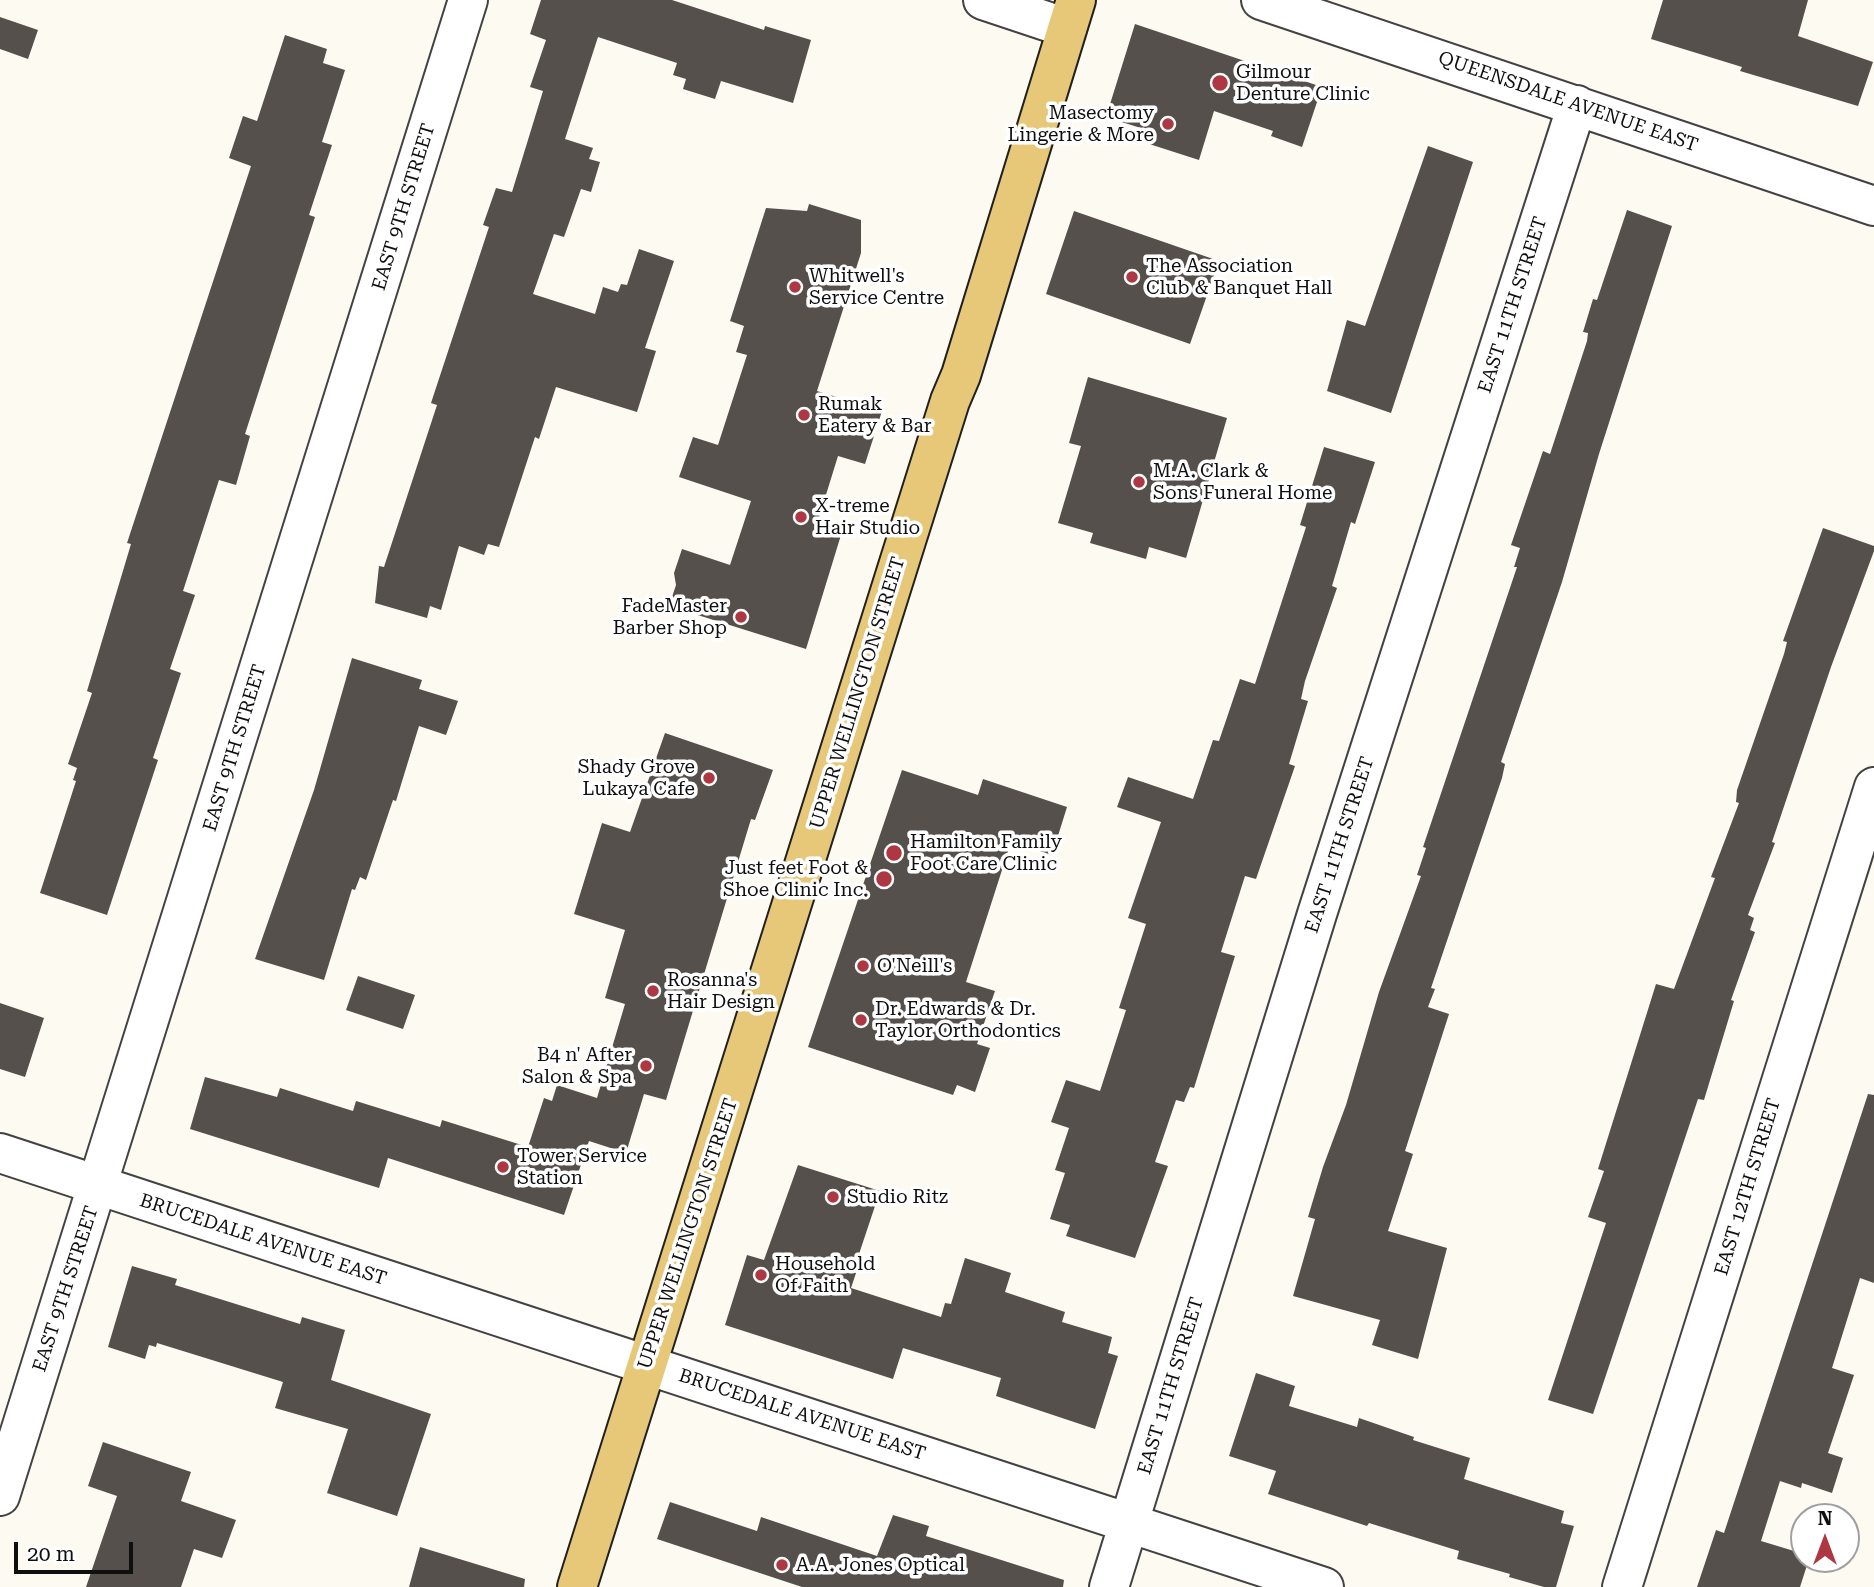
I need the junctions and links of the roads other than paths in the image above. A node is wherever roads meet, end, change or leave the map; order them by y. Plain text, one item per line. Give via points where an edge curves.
1 (468, 0) edge
2 (983, 0) edge
3 (1261, 0) edge
4 (1072, 14) edge
5 (1577, 105) junction
6 (1874, 206) edge
7 (1874, 787) edge
8 (0, 1153) edge
9 (99, 1185) junction
10 (647, 1364) junction
11 (0, 1496) edge
12 (1129, 1522) junction
13 (577, 1587) edge
14 (1110, 1587) edge
15 (1324, 1587) edge
16 (1622, 1587) edge

1 - 9 street, EAST 9TH STREET
2 - 4 street
3 - 5 street, QUEENSDALE AVENUE EAST
4 - 10 main road, UPPER WELLINGTON STREET
5 - 6 street, QUEENSDALE AVENUE EAST
5 - 12 street, EAST 11TH STREET via 1313,928
7 - 16 street, EAST 12TH STREET
8 - 9 street, BRUCEDALE AVENUE EAST
9 - 10 street, BRUCEDALE AVENUE EAST
9 - 11 street, EAST 9TH STREET
10 - 12 street, BRUCEDALE AVENUE EAST
10 - 13 main road, UPPER WELLINGTON STREET
12 - 14 street, EAST 11TH STREET
12 - 15 street, BRUCEDALE AVENUE EAST

